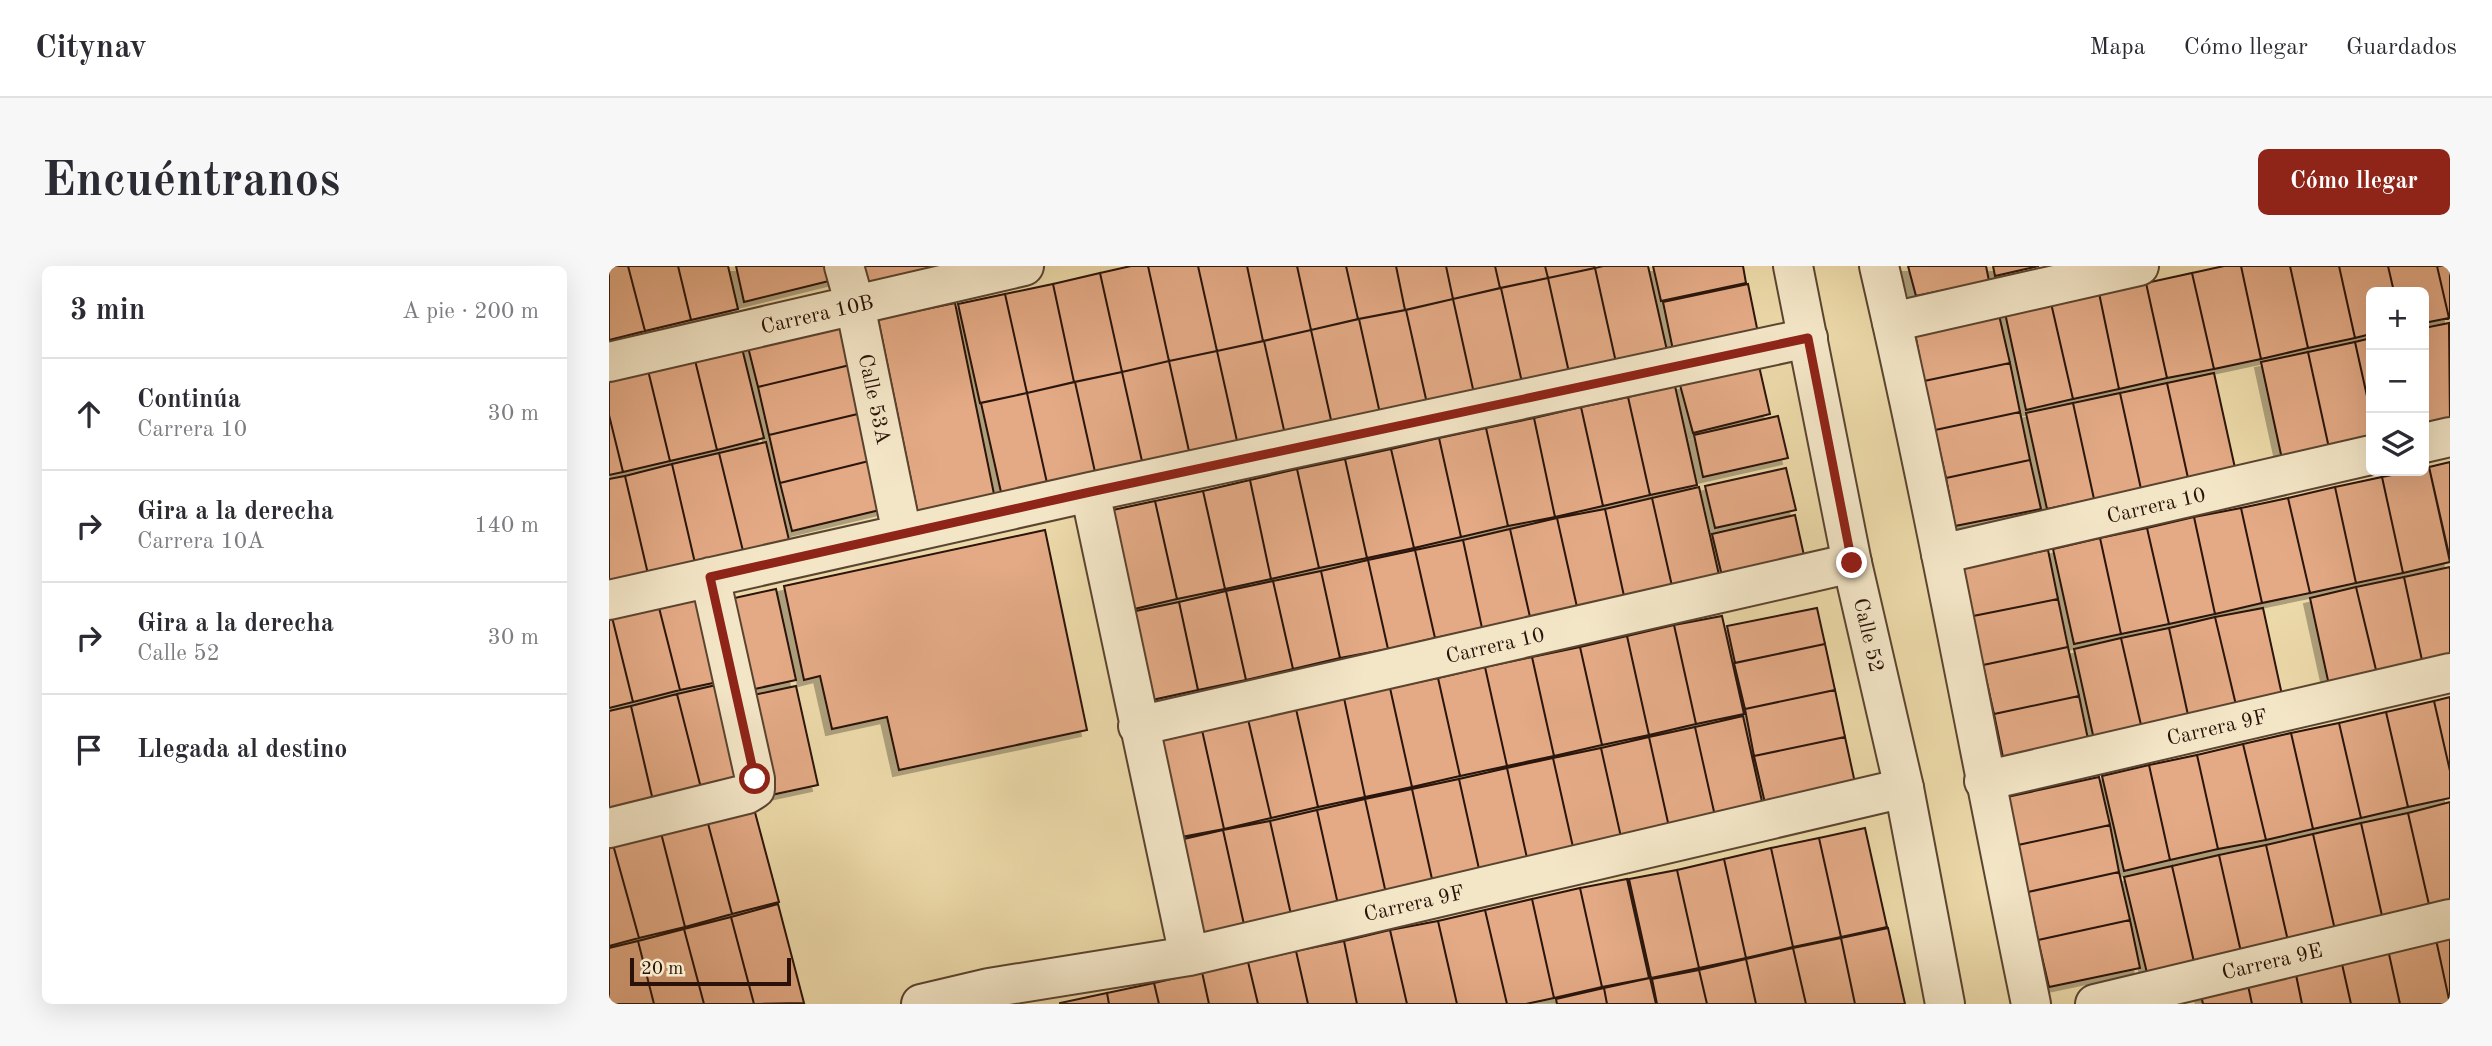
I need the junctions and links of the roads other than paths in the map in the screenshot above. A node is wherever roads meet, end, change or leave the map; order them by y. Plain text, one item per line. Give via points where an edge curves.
1 (844, 266) edge
2 (1024, 266) edge
3 (1793, 266) edge
4 (1879, 266) edge
5 (2139, 266) edge
6 (855, 305) junction
7 (1892, 322) junction
8 (1808, 338) junction
9 (609, 362) edge
10 (2450, 437) edge
11 (2429, 442) edge
12 (2366, 456) edge
13 (1090, 492) junction
14 (902, 534) junction
15 (1941, 554) junction
16 (1852, 563) junction
17 (710, 577) junction
18 (609, 600) edge
19 (2450, 673) edge
20 (1138, 726) junction
21 (1984, 781) junction
22 (1904, 788) junction
23 (609, 828) edge
24 (2450, 919) edge
25 (1189, 956) junction
26 (991, 996) edge
27 (921, 1004) edge
28 (1945, 1004) edge
29 (2031, 1004) edge
30 (2095, 1004) edge

1 - 6 street, Calle 53A
2 - 6 street, Carrera 10B
3 - 8 street, Calle 52
4 - 7 street
5 - 7 street
6 - 9 street, Carrera 10B
6 - 14 street, Calle 53A
7 - 15 street
8 - 13 street
8 - 16 street, Calle 52
10 - 11 street
12 - 15 street, Carrera 10
13 - 14 street
13 - 20 street
14 - 17 street
15 - 21 street
16 - 20 street, Carrera 10
16 - 22 street, Calle 52
17 - 18 street
17 - 23 street via 755,789
19 - 21 street, Carrera 9F
20 - 25 street
21 - 29 street
22 - 25 street, Carrera 9F
22 - 28 street, Calle 52
24 - 30 street, Carrera 9E
25 - 26 street, Carrera 9F
26 - 27 street, Carrera 9F

